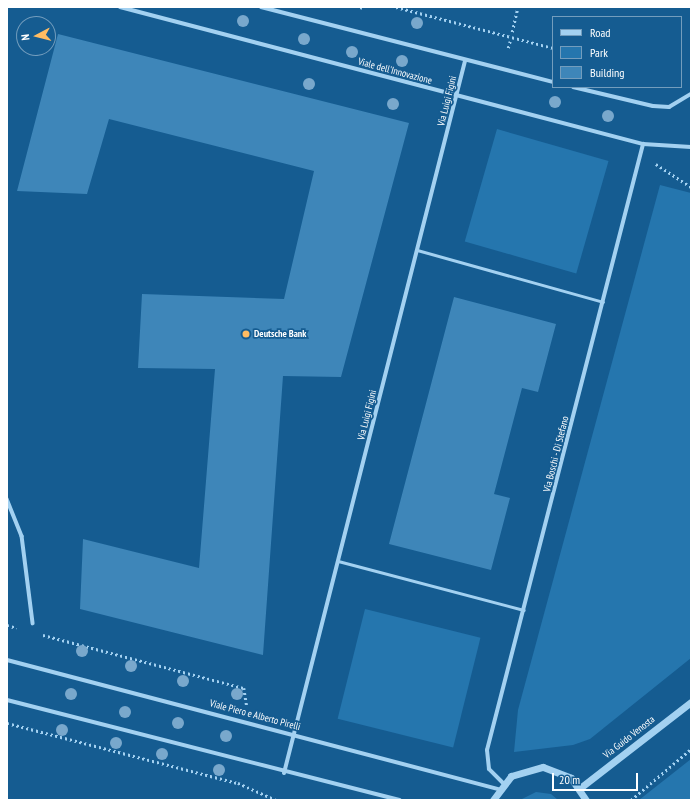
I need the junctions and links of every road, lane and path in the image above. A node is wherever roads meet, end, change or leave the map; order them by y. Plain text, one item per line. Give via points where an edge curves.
1 (120, 7) edge
2 (261, 7) edge
3 (396, 7) edge
4 (518, 7) edge
5 (512, 32) dead end
6 (510, 41) dead end
7 (508, 48) dead end
8 (552, 48) edge
9 (465, 61) junction
10 (552, 82) edge
11 (576, 88) edge
12 (691, 94) edge
13 (456, 96) junction
14 (644, 144) junction
15 (691, 147) edge
16 (654, 160) dead end
17 (691, 187) edge
18 (417, 250) junction
19 (603, 302) junction
20 (7, 499) edge
21 (338, 561) junction
22 (524, 610) junction
23 (33, 623) dead end
24 (7, 625) edge
25 (22, 629) dead end
26 (38, 633) dead end
27 (7, 660) edge
28 (7, 700) edge
29 (691, 702) edge
30 (247, 704) dead end
31 (7, 723) edge
32 (294, 735) junction
33 (691, 749) edge
34 (284, 773) junction
35 (500, 786) junction
36 (580, 788) junction
37 (389, 799) edge
38 (276, 800) edge
39 (399, 800) edge
40 (493, 800) edge
41 (586, 800) edge
42 (631, 800) edge

1 - 13 street, Viale dell'Innovazione
2 - 9 street
3 - 8 path
4 - 5 path
6 - 7 path
9 - 10 street
9 - 13 street, Via Luigi Figini
11 - 12 street via 653,106 669,107
13 - 14 street, Viale dell'Innovazione
13 - 18 street, Via Luigi Figini
14 - 15 street, Viale dell'Innovazione
14 - 19 street, Via Boschi - Di Stefano
16 - 17 path
18 - 19 lane
18 - 21 street, Via Luigi Figini
19 - 22 street, Via Boschi - Di Stefano
20 - 23 street via 22,536
21 - 22 lane
21 - 32 street, Via Luigi Figini
22 - 35 street, Via Boschi - Di Stefano via 487,750 489,768
24 - 25 path
26 - 30 path via 244,688
27 - 32 street, Viale Piero e Alberto Pirelli
28 - 34 street
29 - 36 street, Via Guido Venosta
31 - 38 path via 227,780
32 - 34 street, Via Luigi Figini
32 - 35 street, Viale Piero e Alberto Pirelli
33 - 42 path
34 - 37 street
35 - 36 street via 522,770 543,767 560,771
35 - 40 street
36 - 41 street
37 - 39 street

